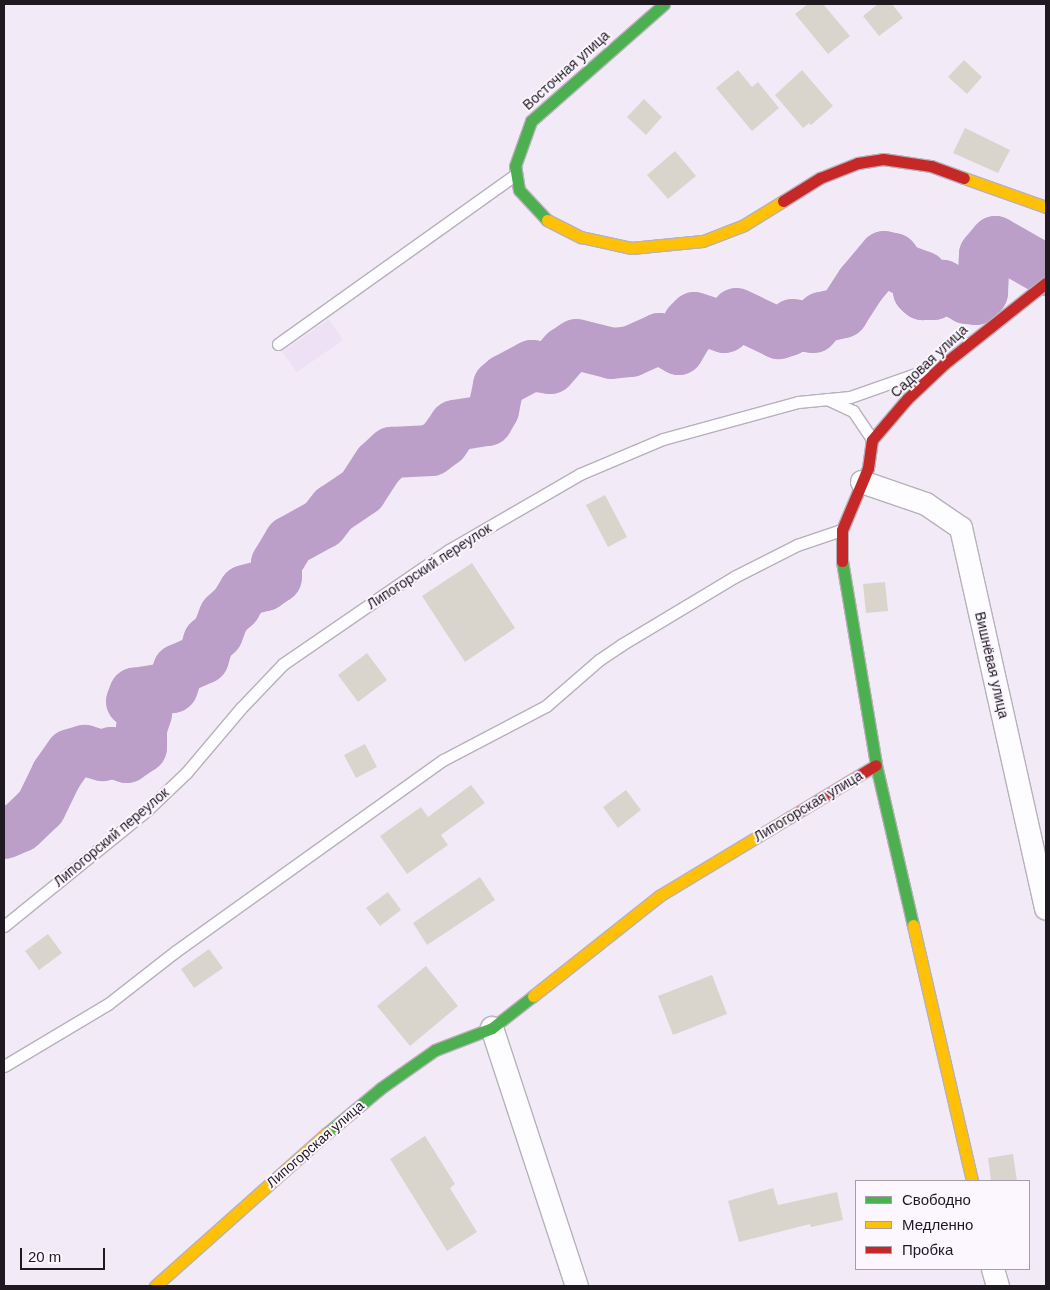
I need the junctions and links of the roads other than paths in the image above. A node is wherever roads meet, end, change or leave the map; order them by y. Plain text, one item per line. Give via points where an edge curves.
1 (664, 4) edge
2 (515, 175) junction
3 (1046, 207) edge
4 (1046, 282) edge
5 (278, 344) dead end
6 (944, 364) junction
7 (825, 399) junction
8 (872, 440) junction
9 (862, 482) junction
10 (842, 530) junction
11 (876, 765) junction
12 (1046, 909) edge
13 (4, 926) edge
14 (492, 1028) junction
15 (4, 1066) edge
16 (972, 1180) edge
17 (994, 1270) edge
18 (155, 1286) edge
19 (577, 1286) edge
20 (998, 1286) edge

1 - 2 street, Восточная улица via 531,121 518,151
2 - 3 street via 525,199 553,225 581,237 631,248 703,241 744,226 820,178 858,163 884,159 931,166
2 - 5 lane
4 - 6 street, Садовая улица
6 - 7 lane, Липогорский переулок via 850,397
6 - 8 street, Садовая улица via 907,399
7 - 8 lane via 853,411
7 - 13 lane, Липогорский переулок via 798,402 634,451 580,474 449,550 283,664 246,701 186,773 147,810
8 - 9 street via 868,468
9 - 10 street
9 - 12 street, Вишнёвая улица via 926,504 961,528
10 - 11 street via 846,598
10 - 15 lane via 797,545 734,577 621,645 546,706 443,760 176,951 108,1004
11 - 14 street, Липогорская улица via 660,896
11 - 16 street, Липогорская улица
14 - 18 street, Липогорская улица via 435,1050 381,1088 297,1158
14 - 19 street
17 - 20 street

